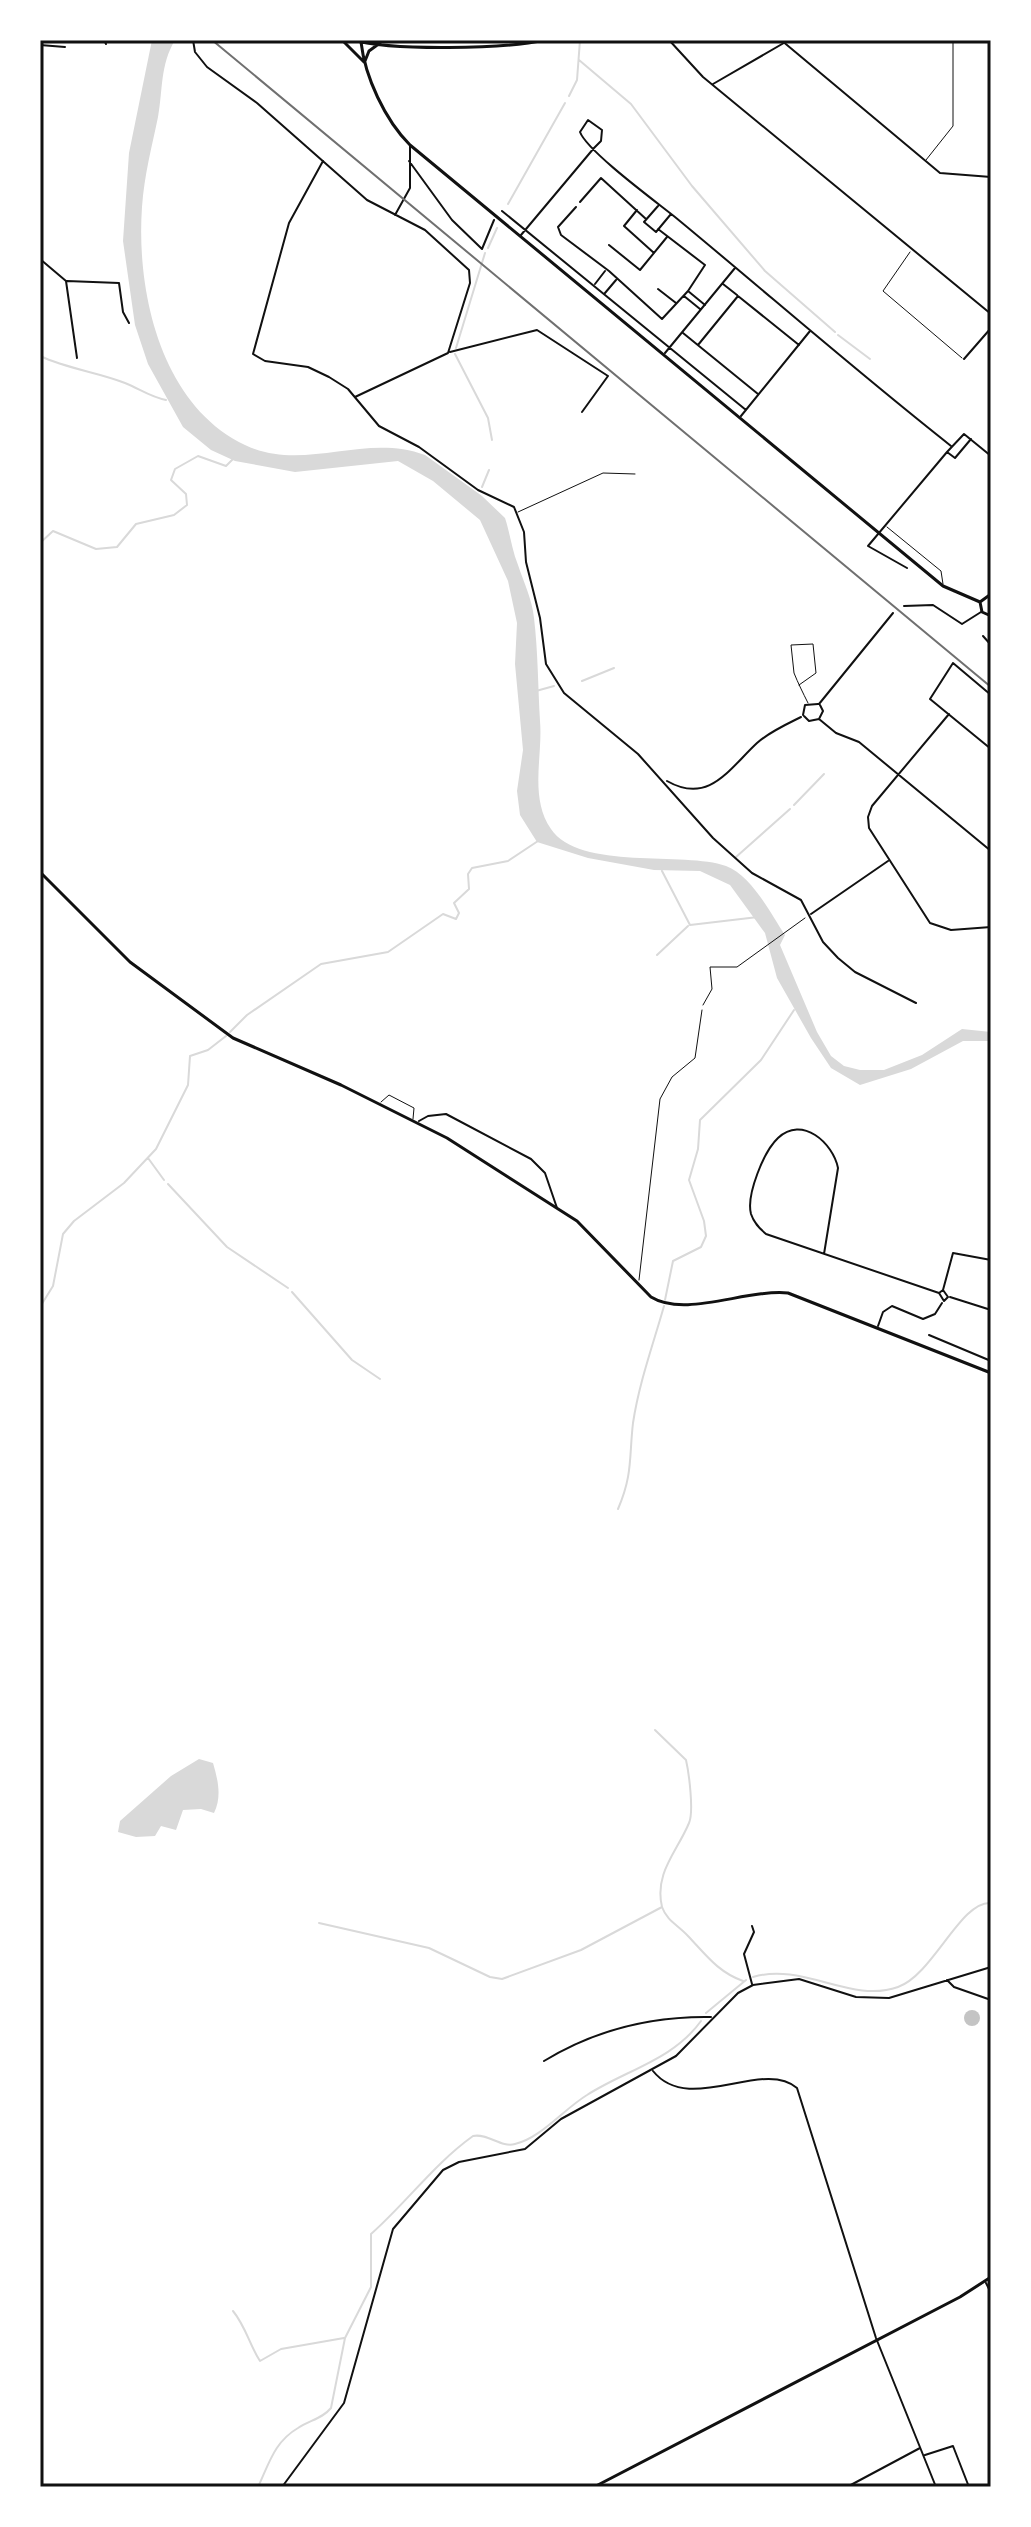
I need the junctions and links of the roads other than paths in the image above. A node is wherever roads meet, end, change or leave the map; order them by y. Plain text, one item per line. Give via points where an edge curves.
1 (193, 40) edge
2 (342, 40) edge
3 (353, 40) edge
4 (545, 40) edge
5 (669, 40) edge
6 (789, 40) edge
7 (953, 40) edge
8 (783, 41) edge
9 (361, 42) junction
10 (380, 43) junction
11 (40, 45) edge
12 (65, 47) dead end
13 (364, 62) junction
14 (713, 85) junction
15 (410, 145) junction
16 (594, 148) junction
17 (323, 161) junction
18 (409, 161) junction
19 (925, 161) junction
20 (991, 177) edge
21 (580, 202) dead end
22 (659, 205) junction
23 (576, 207) dead end
24 (637, 210) junction
25 (502, 211) dead end
26 (671, 214) junction
27 (395, 215) junction
28 (646, 219) junction
29 (494, 220) dead end
30 (527, 228) junction
31 (658, 229) junction
32 (521, 236) junction
33 (668, 236) junction
34 (609, 245) dead end
35 (910, 252) junction
36 (655, 254) junction
37 (40, 259) edge
38 (736, 268) junction
39 (606, 270) junction
40 (617, 279) junction
41 (66, 281) junction
42 (595, 284) junction
43 (722, 284) junction
44 (658, 289) dead end
45 (688, 291) junction
46 (605, 293) junction
47 (684, 296) junction
48 (738, 296) junction
49 (677, 303) junction
50 (705, 305) junction
51 (701, 310) junction
52 (991, 314) edge
53 (129, 323) dead end
54 (991, 328) edge
55 (811, 330) junction
56 (682, 332) junction
57 (698, 345) junction
58 (799, 345) junction
59 (670, 347) junction
60 (448, 353) junction
61 (664, 355) junction
62 (77, 358) dead end
63 (964, 359) joint
64 (758, 394) junction
65 (354, 397) junction
66 (746, 410) junction
67 (582, 412) dead end
68 (739, 418) junction
69 (971, 439) junction
70 (951, 446) junction
71 (947, 452) junction
72 (991, 456) edge
73 (635, 474) dead end
74 (518, 512) junction
75 (884, 526) junction
76 (877, 533) junction
77 (907, 568) dead end
78 (943, 586) junction
79 (991, 594) edge
80 (980, 602) junction
81 (904, 606) dead end
82 (982, 612) junction
83 (893, 613) dead end
84 (991, 616) edge
85 (983, 636) dead end
86 (991, 645) edge
87 (799, 685) junction
88 (991, 695) edge
89 (808, 703) junction
90 (819, 704) junction
91 (949, 714) junction
92 (804, 716) junction
93 (819, 719) junction
94 (991, 749) edge
95 (899, 775) junction
96 (662, 779) junction
97 (991, 851) edge
98 (889, 860) junction
99 (40, 872) edge
100 (810, 914) junction
101 (991, 927) edge
102 (916, 1003) dead end
103 (702, 1010) road end
104 (379, 1104) junction
105 (416, 1121) junction
106 (557, 1208) junction
107 (824, 1254) junction
108 (991, 1260) edge
109 (638, 1284) junction
110 (943, 1290) junction
111 (939, 1293) junction
112 (948, 1297) junction
113 (943, 1301) junction
114 (991, 1310) edge
115 (878, 1326) junction
116 (929, 1335) dead end
117 (991, 1361) edge
118 (991, 1373) edge
119 (752, 1926) dead end
120 (991, 1967) edge
121 (947, 1979) junction
122 (753, 1985) junction
123 (991, 2000) edge
124 (713, 2017) junction
125 (544, 2061) dead end
126 (652, 2070) junction
127 (991, 2277) edge
128 (985, 2282) junction
129 (991, 2293) edge
130 (876, 2338) junction
131 (921, 2448) junction
132 (924, 2456) junction
133 (282, 2487) edge
134 (594, 2487) edge
135 (847, 2487) edge
136 (936, 2487) edge
137 (969, 2487) edge

1 - 17 street via 207,67
2 - 13 street
3 - 9 street
4 - 10 street via 499,46
5 - 14 street
6 - 8 street
7 - 19 lane via 953,128
8 - 14 street
8 - 19 street
9 - 10 street
9 - 13 street
10 - 13 street
11 - 12 street
13 - 15 street via 390,118
14 - 35 street
15 - 18 street
15 - 32 street
16 - 16 street via 602,130 588,120 580,132
16 - 22 street
16 - 30 street
17 - 27 street via 367,200
17 - 65 street via 289,223 253,354 265,361 308,367
18 - 27 street via 410,188
18 - 29 street via 452,220 482,249
19 - 20 street via 945,176
21 - 24 street via 601,178
22 - 26 street
22 - 28 street
23 - 39 street via 558,227 559,233
24 - 28 street
24 - 36 street via 624,226
25 - 30 street
26 - 31 street
26 - 38 street
27 - 60 street via 425,230 469,270 470,283
28 - 31 street
30 - 32 street
30 - 42 street
31 - 33 street
32 - 61 street
33 - 36 street
33 - 45 street via 705,265
34 - 36 street via 640,270
35 - 52 street
35 - 63 lane via 883,291
37 - 41 street
38 - 43 street
38 - 55 street
39 - 40 street
39 - 42 street
40 - 46 street
40 - 49 street via 662,319
41 - 53 street via 119,283
41 - 62 street
42 - 46 street
43 - 48 street
43 - 50 street
44 - 49 street
45 - 47 street
45 - 50 street
46 - 59 street
47 - 49 street
47 - 51 street
48 - 57 street
48 - 58 street
50 - 51 street
51 - 56 street
54 - 63 street
55 - 58 street
55 - 70 street
56 - 57 street
56 - 59 street
57 - 64 street
58 - 64 street
59 - 61 street
59 - 66 street
60 - 65 street
60 - 67 street via 537,330 608,376
61 - 68 street
64 - 66 street
65 - 74 street via 379,426
66 - 68 street
68 - 76 street
69 - 70 street via 960,435
69 - 71 street via 955,458
69 - 72 street
70 - 71 street
71 - 75 street
73 - 74 lane via 603,473
74 - 96 street via 549,671 569,699
75 - 76 street
75 - 78 lane via 941,571
76 - 77 street via 868,546
76 - 78 street
78 - 80 street
79 - 80 street
80 - 82 street
81 - 82 street via 933,605 962,624
82 - 84 street
83 - 90 street
85 - 86 street
87 - 87 lane via 791,645 813,644 816,673
87 - 89 lane
88 - 91 street via 953,663 930,699
89 - 90 street
89 - 92 street
90 - 93 street
91 - 94 street
91 - 95 street
92 - 93 street
92 - 96 street via 760,740 710,787 692,789
93 - 95 street via 859,742
95 - 97 street
95 - 98 street via 868,817
96 - 100 street via 735,858 801,900
98 - 100 street
98 - 101 street via 930,923 951,930
99 - 104 street via 130,962 233,1038
100 - 102 street via 823,942 838,958
103 - 109 lane via 695,1058 672,1077 660,1099
104 - 105 street
104 - 105 lane via 384,1097 395,1097 414,1108
105 - 106 street
105 - 106 street via 446,1114 531,1159 545,1173
106 - 109 street via 577,1221
107 - 107 street via 838,1168 835,1154 823,1138 798,1130 785,1132 767,1152 750,1212 766,1234
107 - 111 street
108 - 110 street via 953,1253
109 - 115 street via 662,1304 677,1306 752,1293 788,1293
110 - 111 street
110 - 112 street
111 - 113 street
112 - 113 street
112 - 114 street
113 - 115 street via 935,1314 923,1319 889,1307
115 - 118 street
116 - 117 street
119 - 122 street via 744,1954
120 - 121 street
121 - 122 street via 871,1999 799,1979
121 - 123 street via 954,1987
122 - 124 street
124 - 125 street via 655,2018 571,2044
124 - 126 street via 676,2056
126 - 130 street via 677,2087 774,2079 797,2088
126 - 133 street via 561,2119 525,2149 450,2166 415,2200 393,2229 344,2403
127 - 128 street
128 - 129 street
128 - 130 street
130 - 131 street
130 - 134 street
131 - 132 street
131 - 135 street
132 - 136 street
132 - 137 street via 953,2446

